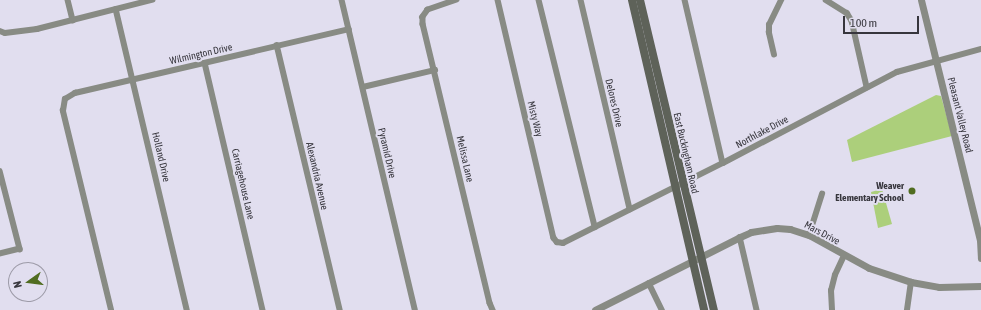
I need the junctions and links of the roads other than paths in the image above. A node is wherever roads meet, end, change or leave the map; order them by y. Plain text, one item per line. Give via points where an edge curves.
1 (68, 0) edge
2 (152, 0) edge
3 (342, 0) edge
4 (457, 0) edge
5 (498, 0) edge
6 (539, 0) edge
7 (581, 0) edge
8 (632, 0) edge
9 (640, 0) edge
10 (685, 0) edge
11 (781, 0) edge
12 (826, 0) edge
13 (921, 0) edge
14 (142, 1) edge
15 (116, 9) junction
16 (72, 20) junction
17 (349, 29) junction
18 (0, 31) edge
19 (277, 45) junction
20 (981, 50) edge
21 (774, 55) dead end
22 (936, 61) junction
23 (205, 63) junction
24 (435, 70) junction
25 (133, 80) junction
26 (363, 87) junction
27 (868, 87) junction
28 (723, 162) junction
29 (0, 171) edge
30 (683, 182) junction
31 (675, 186) junction
32 (822, 194) dead end
33 (630, 209) junction
34 (594, 227) junction
35 (809, 235) junction
36 (740, 237) junction
37 (557, 242) joint
38 (0, 254) edge
39 (701, 256) junction
40 (844, 256) junction
41 (981, 258) edge
42 (693, 260) junction
43 (911, 282) junction
44 (649, 283) junction
45 (981, 286) edge
46 (111, 310) edge
47 (187, 310) edge
48 (263, 310) edge
49 (340, 310) edge
50 (415, 310) edge
51 (493, 310) edge
52 (595, 310) edge
53 (662, 310) edge
54 (704, 310) edge
55 (714, 310) edge
56 (757, 310) edge
57 (832, 310) edge
58 (907, 310) edge

1 - 16 street
2 - 14 street
3 - 17 street, Pyramid Drive
4 - 24 street, Melissa Lane via 432,7 423,17
5 - 37 street, Misty Way
6 - 34 street
7 - 33 street, Delores Drive
8 - 31 main road, East Buckingham Road
9 - 30 main road, East Buckingham Road
10 - 28 street
11 - 21 street via 769,25
12 - 27 street via 847,12 852,21
13 - 22 street, Pleasant Valley Road
14 - 15 street
15 - 16 street
15 - 25 street, Holland Drive
16 - 18 street via 17,32
17 - 19 street, Wilmington Drive
17 - 26 street, Pyramid Drive
19 - 23 street, Wilmington Drive
19 - 49 street, Alexandria Avenue
20 - 22 street, Northlake Drive
22 - 27 street, Northlake Drive via 909,68
22 - 41 street, Pleasant Valley Road via 980,240
23 - 25 street, Wilmington Drive
23 - 48 street, Carriagehouse Lane
24 - 26 street
24 - 51 street, Melissa Lane
25 - 46 street, Wilmington Drive via 75,93 65,99 63,105
25 - 47 street, Holland Drive
26 - 50 street, Pyramid Drive
27 - 28 street, Northlake Drive
28 - 30 street, Northlake Drive
29 - 38 street via 20,249
30 - 31 street, Northlake Drive
30 - 39 main road, East Buckingham Road
31 - 33 street, Northlake Drive
31 - 42 main road, East Buckingham Road
32 - 35 street
33 - 34 street, Northlake Drive
34 - 37 street, Northlake Drive via 562,243
35 - 36 street, Mars Drive via 790,228 778,228 752,232
35 - 40 street, Mars Drive
36 - 39 street, Mars Drive
36 - 56 street
39 - 42 street, Mars Drive
39 - 55 main road, East Buckingham Road
40 - 43 street, Mars Drive via 869,268
40 - 57 street via 835,275 831,292
42 - 44 street, Mars Drive
42 - 54 main road, East Buckingham Road
43 - 45 street, Mars Drive via 939,287
43 - 58 street
44 - 52 street, Mars Drive
44 - 53 street

